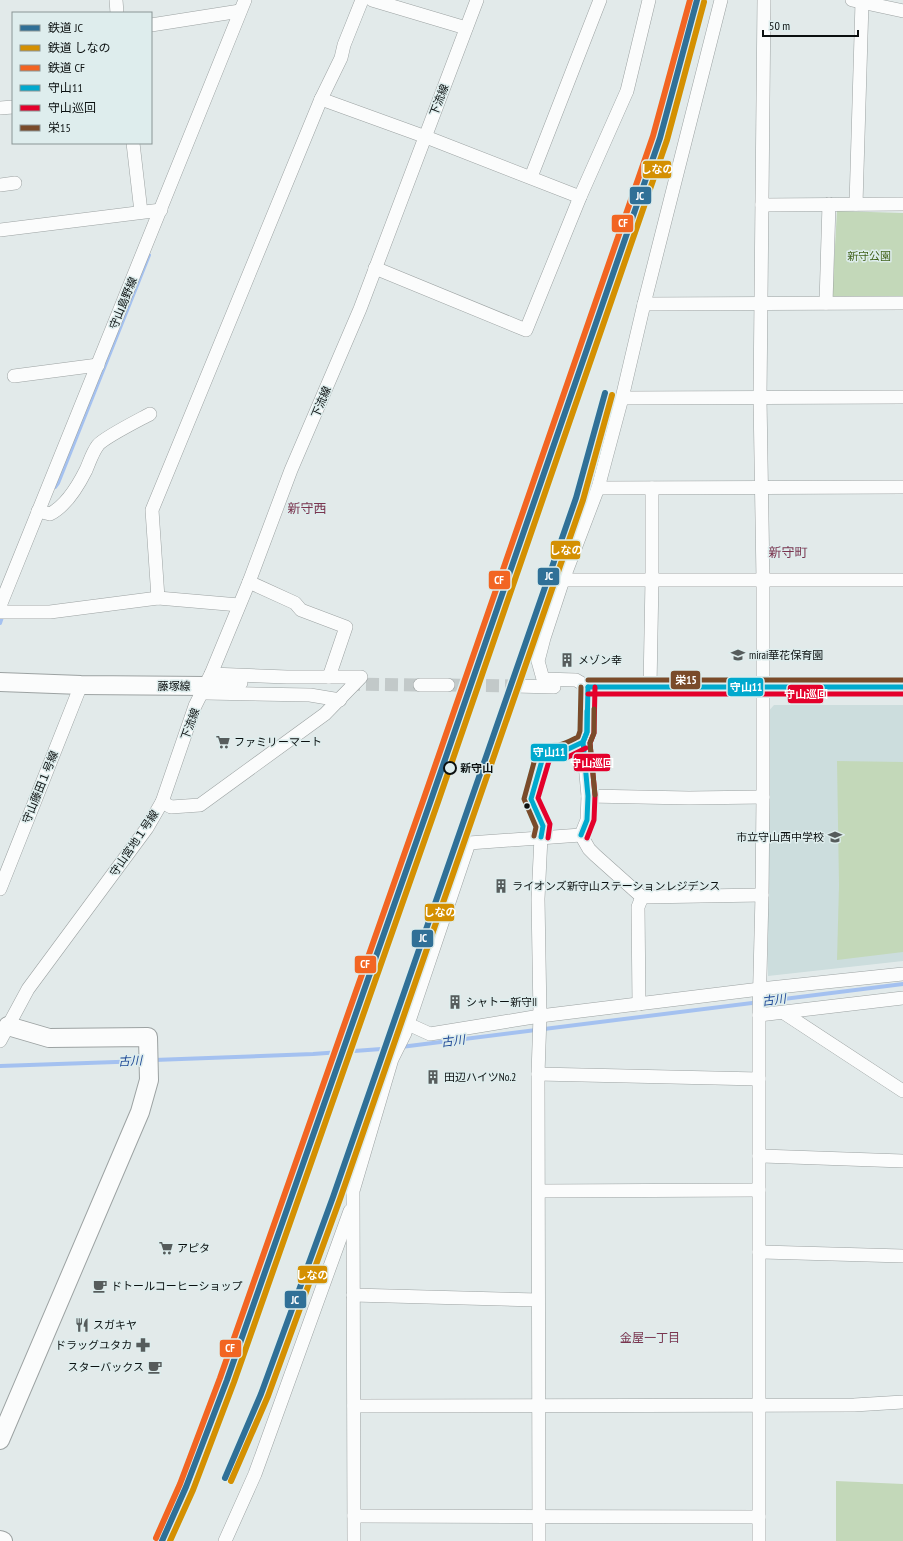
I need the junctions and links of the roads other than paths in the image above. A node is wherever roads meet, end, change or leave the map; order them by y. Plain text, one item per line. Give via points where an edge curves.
1 (116, 0) edge
2 (362, 0) edge
3 (372, 0) edge
4 (477, 0) edge
5 (600, 0) edge
6 (649, 0) edge
7 (722, 0) edge
8 (764, 0) edge
9 (857, 1) edge
10 (242, 6) edge
11 (903, 10) edge
12 (117, 12) edge
13 (152, 24) edge
14 (466, 28) junction
15 (322, 99) junction
16 (12, 107) edge
17 (0, 108) edge
18 (426, 137) junction
19 (133, 144) edge
20 (531, 177) junction
21 (15, 183) dead end
22 (0, 185) edge
23 (580, 197) junction
24 (829, 204) junction
25 (856, 204) junction
26 (903, 204) edge
27 (762, 205) junction
28 (161, 210) junction
29 (141, 212) junction
30 (0, 230) edge
31 (375, 268) junction
32 (826, 303) junction
33 (903, 303) edge
34 (644, 304) junction
35 (761, 304) junction
36 (98, 365) junction
37 (14, 376) dead end
38 (903, 397) edge
39 (622, 398) junction
40 (760, 398) junction
41 (150, 414) dead end
42 (903, 487) edge
43 (598, 488) junction
44 (652, 488) junction
45 (762, 488) junction
46 (38, 511) junction
47 (563, 580) junction
48 (652, 580) junction
49 (763, 580) junction
50 (903, 580) edge
51 (249, 582) junction
52 (158, 598) junction
53 (239, 605) junction
54 (0, 606) edge
55 (0, 612) edge
56 (329, 677) junction
57 (0, 682) edge
58 (206, 684) junction
59 (347, 684) tunnel mouth
60 (420, 684) tunnel mouth
61 (81, 685) junction
62 (448, 685) tunnel mouth
63 (515, 686) tunnel mouth
64 (588, 687) junction
65 (650, 687) junction
66 (762, 687) junction
67 (903, 687) edge
68 (340, 700) junction
69 (588, 796) junction
70 (763, 797) junction
71 (162, 802) junction
72 (581, 835) junction
73 (541, 837) junction
74 (0, 889) edge
75 (762, 895) junction
76 (642, 897) junction
77 (903, 974) edge
78 (760, 988) junction
79 (903, 998) edge
80 (639, 1004) junction
81 (784, 1013) junction
82 (759, 1015) junction
83 (540, 1016) junction
84 (8, 1026) junction
85 (406, 1029) junction
86 (0, 1041) edge
87 (538, 1074) junction
88 (759, 1078) junction
89 (903, 1091) edge
90 (759, 1156) junction
91 (903, 1161) edge
92 (759, 1190) junction
93 (539, 1191) junction
94 (353, 1202) junction
95 (759, 1252) junction
96 (903, 1256) edge
97 (353, 1295) junction
98 (538, 1300) junction
99 (903, 1402) edge
100 (539, 1405) junction
101 (759, 1405) junction
102 (354, 1406) junction
103 (0, 1440) edge
104 (354, 1516) junction
105 (539, 1516) junction
106 (760, 1517) junction
107 (0, 1540) edge
108 (4, 1541) edge
109 (225, 1541) edge
110 (354, 1541) edge
111 (539, 1541) edge
112 (759, 1541) edge

1 - 12 street
2 - 15 street via 341,58
3 - 14 street
4 - 14 street, 下流線
5 - 20 street
6 - 23 street via 627,91
7 - 34 street
8 - 27 street
9 - 11 street
9 - 25 street
10 - 13 street
10 - 28 street, 守山島野線
14 - 18 street, 下流線
15 - 18 street
15 - 52 street via 152,510
16 - 17 street
18 - 20 street
18 - 31 street, 下流線
19 - 29 street
20 - 23 street
21 - 22 street
23 - 31 street via 526,330
24 - 25 street
24 - 27 street
24 - 32 street
25 - 26 street
27 - 35 street
28 - 29 street
28 - 36 street, 守山島野線
29 - 30 street
31 - 51 street, 下流線 via 291,470
32 - 33 street
32 - 35 street
34 - 35 street
34 - 39 street
35 - 40 street
36 - 37 street
36 - 46 street, 守山島野線
38 - 40 street
39 - 40 street
39 - 43 street
40 - 45 street
41 - 46 street via 99,444 77,486 64,503 50,514
42 - 45 street
43 - 44 street
43 - 47 street
44 - 45 street
44 - 48 street
45 - 49 street
46 - 54 street, 守山島野線
47 - 48 street
47 - 64 street via 538,661 543,679 576,680
48 - 49 street
48 - 65 street
49 - 50 street
49 - 66 street
51 - 53 street, 下流線
51 - 56 street via 295,602 301,610 346,627
52 - 53 street
52 - 55 street via 50,612
53 - 58 street, 下流線
56 - 58 street
56 - 68 street, 守山宮地１号線 via 361,677
57 - 61 street, 藤塚線
58 - 59 street, 藤塚線
58 - 61 street, 藤塚線
58 - 68 street
58 - 71 street, 下流線
60 - 62 street
61 - 74 street, 守山藤田１号線
63 - 64 street
64 - 65 street
64 - 69 street via 587,732 583,742
65 - 66 street
66 - 67 street
66 - 70 street
68 - 71 street, 守山宮地１号線 via 325,714 200,805 171,807
69 - 70 street
69 - 72 street via 587,820
70 - 75 street
71 - 84 street, 守山宮地１号線 via 147,828 28,989
72 - 73 street
72 - 76 street via 589,849
73 - 83 street via 538,899
73 - 85 street via 469,843
75 - 76 street
75 - 78 street
76 - 80 street via 638,907
77 - 78 street
78 - 80 street
78 - 82 street
79 - 81 street
80 - 83 street
81 - 82 street
81 - 89 street
82 - 88 street
83 - 85 street via 430,1034
83 - 87 street
84 - 86 street, 守山宮地１号線
84 - 103 street via 49,1038 148,1037 149,1080 140,1112
85 - 94 street via 391,1061 353,1192
87 - 88 street
87 - 93 street
88 - 90 street
90 - 91 street
90 - 92 street
92 - 93 street
92 - 95 street
93 - 98 street
94 - 97 street
94 - 109 street via 255,1474
95 - 96 street
95 - 101 street
97 - 98 street
97 - 102 street
98 - 100 street
99 - 101 street
100 - 101 street
100 - 102 street
100 - 105 street
101 - 106 street
102 - 104 street
104 - 105 street
104 - 110 street
105 - 106 street
105 - 111 street
106 - 112 street
107 - 108 street

